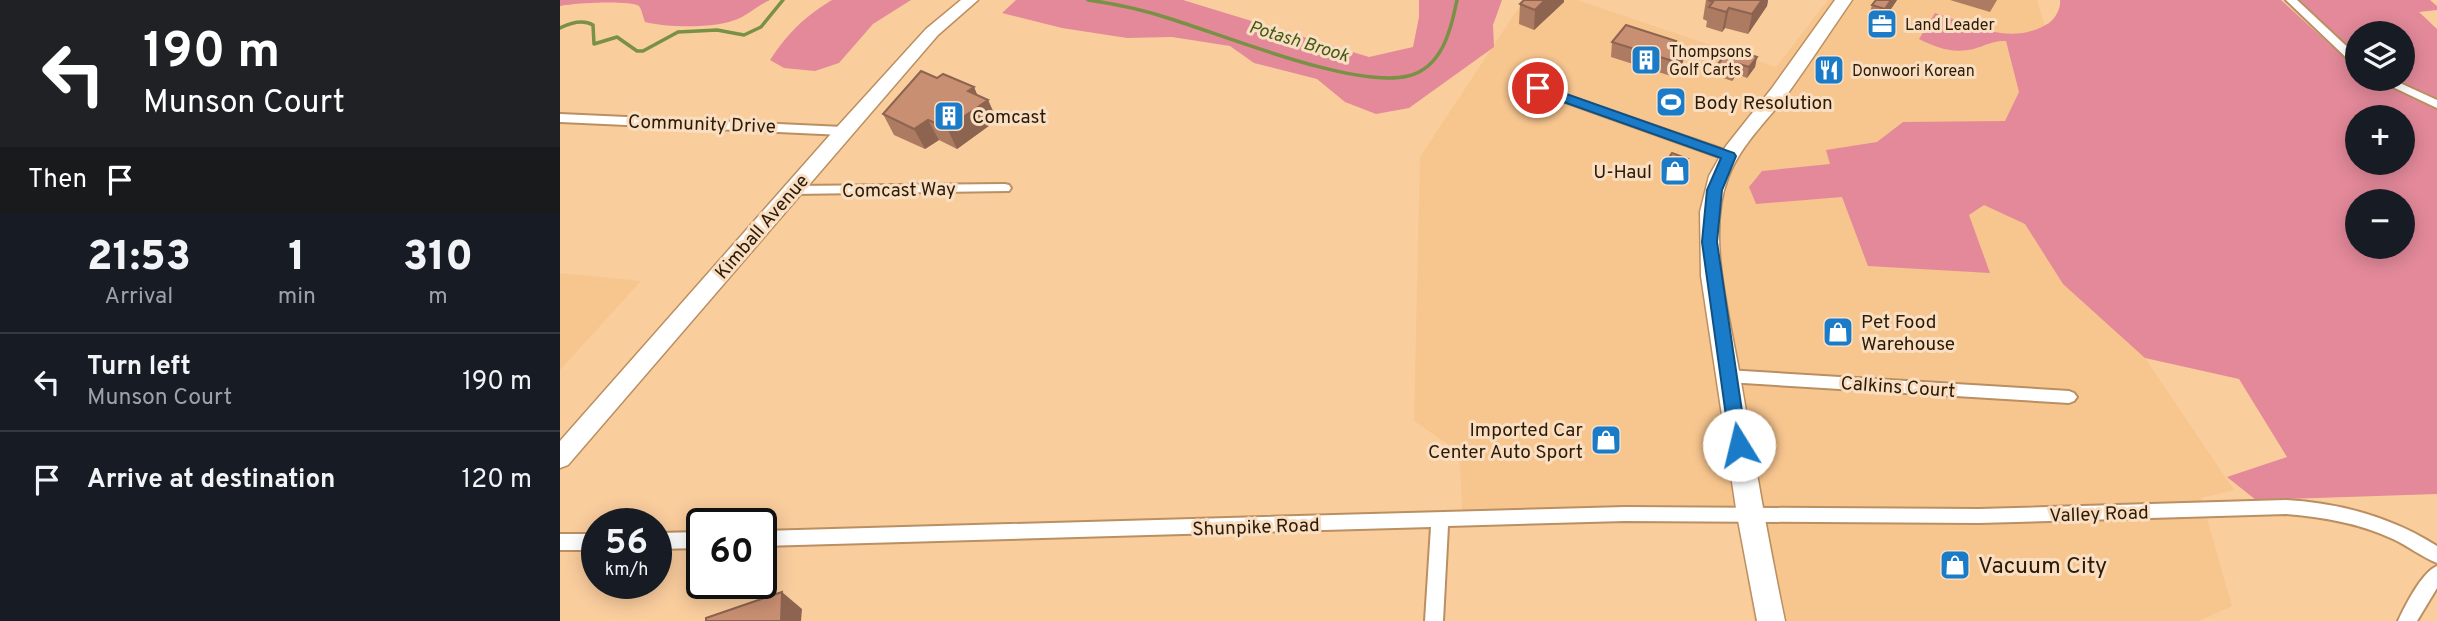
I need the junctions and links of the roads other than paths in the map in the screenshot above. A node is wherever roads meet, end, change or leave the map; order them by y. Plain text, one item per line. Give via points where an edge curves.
1 (970, 0) edge
2 (1844, 0) edge
3 (2291, 0) edge
4 (2345, 51) edge
5 (1516, 81) dead end
6 (2408, 91) edge
7 (2437, 104) edge
8 (560, 118) edge
9 (844, 131) junction
10 (1729, 156) junction
11 (1005, 188) dead end
12 (792, 190) junction
13 (1727, 376) junction
14 (2069, 397) dead end
15 (560, 458) edge
16 (1750, 515) junction
17 (1440, 520) junction
18 (777, 539) edge
19 (560, 542) edge
20 (581, 542) edge
21 (2437, 555) edge
22 (2437, 574) edge
23 (1434, 621) edge
24 (1771, 621) edge
25 (2407, 621) edge

1 - 9 main road, Kimball Avenue via 932,32
2 - 10 main road
3 - 4 street
5 - 10 street
6 - 7 street
8 - 9 street, Community Drive
9 - 12 main road, Kimball Avenue
10 - 13 main road via 1714,190 1709,234
11 - 12 street, Comcast Way
12 - 15 main road, Kimball Avenue
13 - 14 street, Calkins Court
13 - 16 main road
16 - 17 street, Shunpike Road
16 - 21 street, Valley Road via 1993,516 2310,508 2380,525
16 - 24 main road
17 - 18 street, Shunpike Road
17 - 23 street
19 - 20 street
22 - 25 street

